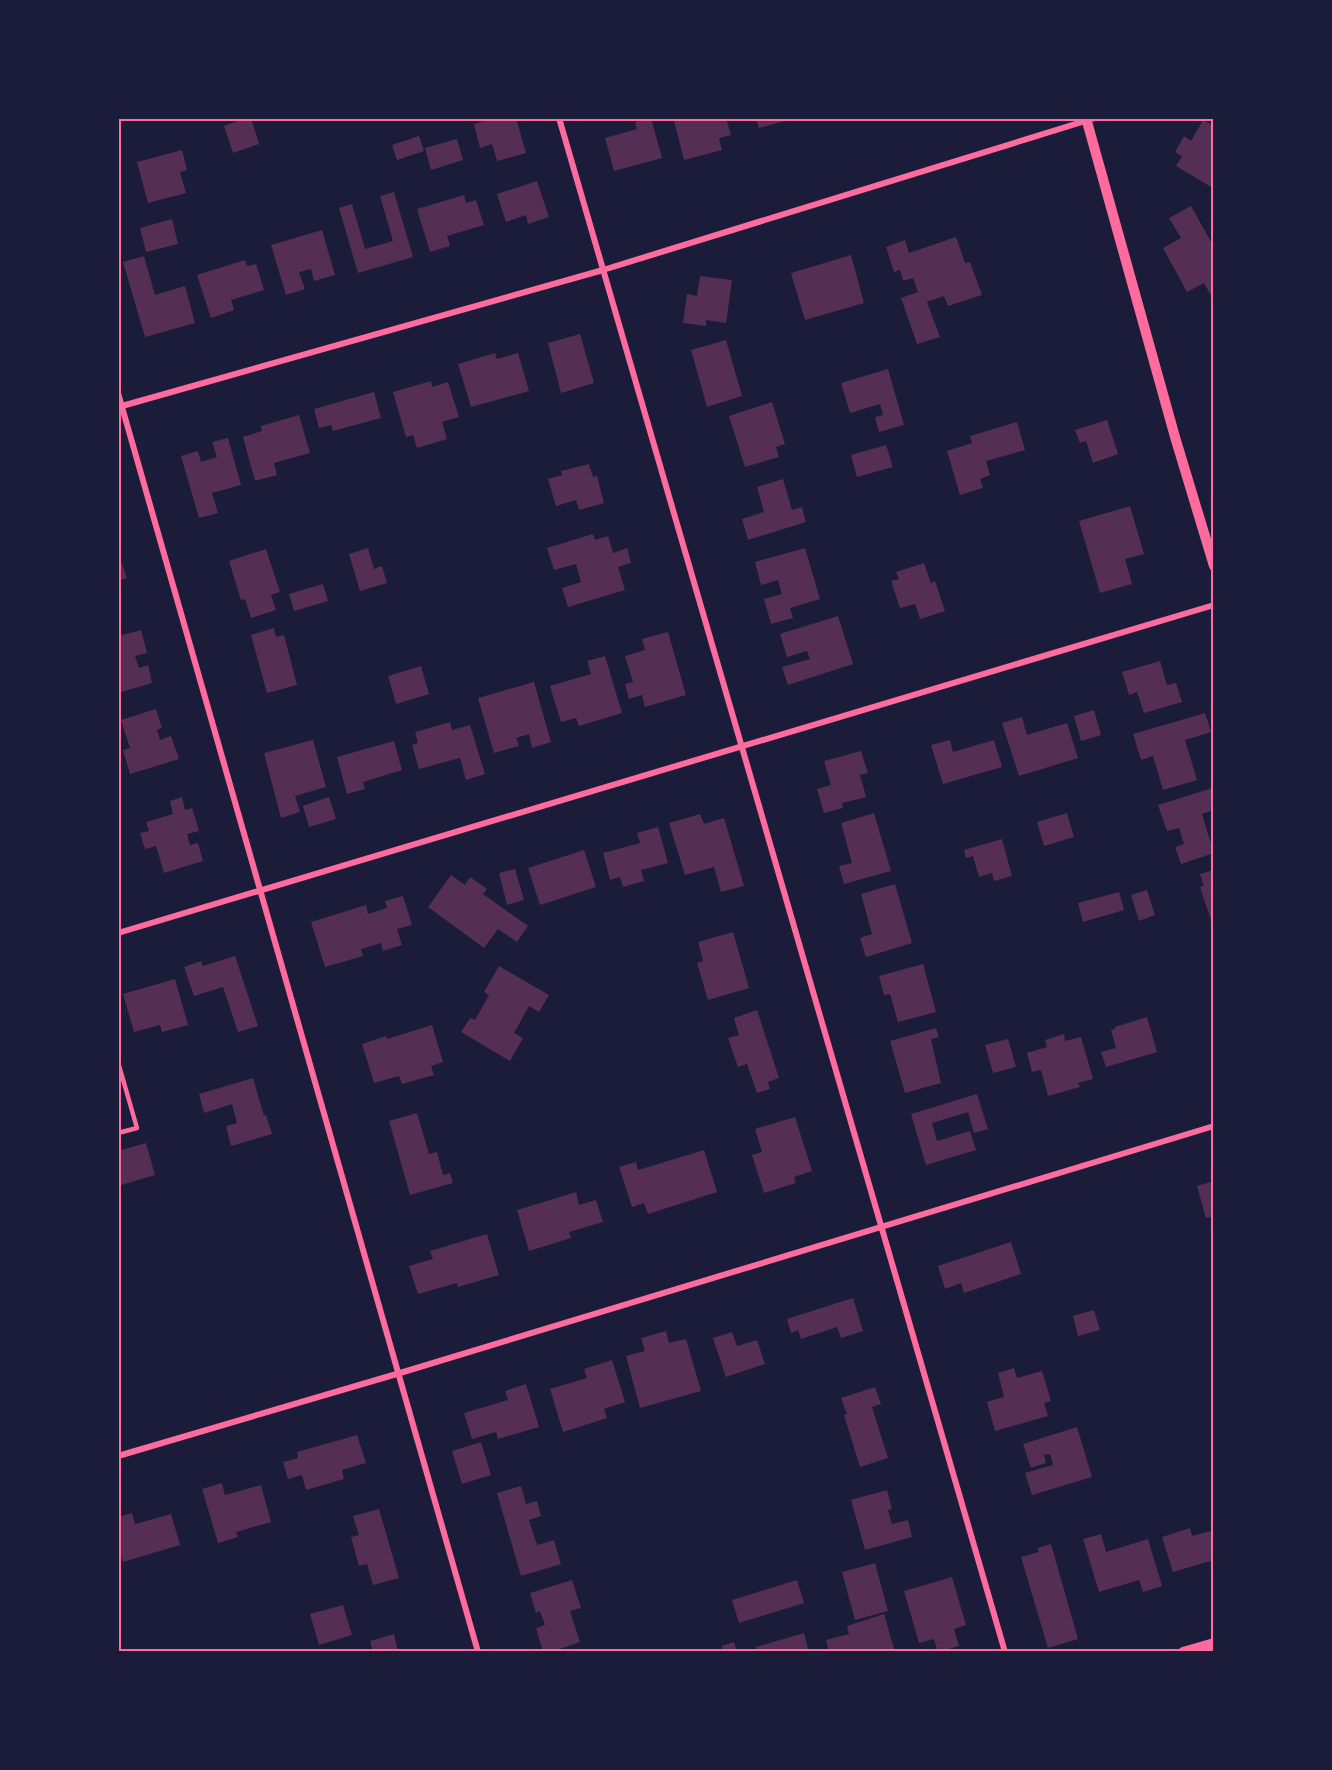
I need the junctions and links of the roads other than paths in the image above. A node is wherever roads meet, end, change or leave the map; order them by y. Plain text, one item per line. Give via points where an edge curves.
1 (559, 118) edge
2 (1089, 119) edge
3 (603, 270) junction
4 (118, 393) edge
5 (122, 406) junction
6 (1214, 567) edge
7 (1214, 605) edge
8 (741, 746) junction
9 (262, 889) junction
10 (118, 933) edge
11 (118, 1062) edge
12 (1214, 1126) edge
13 (118, 1133) edge
14 (882, 1228) junction
15 (400, 1373) junction
16 (118, 1456) edge
17 (1214, 1642) edge
18 (478, 1652) edge
19 (1005, 1652) edge
20 (1184, 1652) edge

1 - 3 street
2 - 3 street
2 - 6 street
3 - 5 street
3 - 8 street
4 - 5 street
5 - 9 street
7 - 8 street
8 - 9 street
8 - 14 street
9 - 10 street
9 - 15 street
11 - 13 lane via 137,1128
12 - 14 street
14 - 15 street
14 - 19 street
15 - 16 street
15 - 18 street
17 - 20 street

